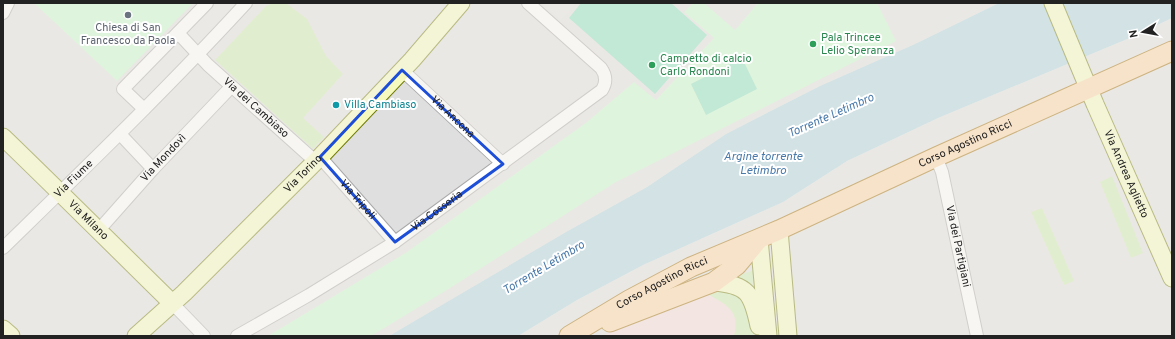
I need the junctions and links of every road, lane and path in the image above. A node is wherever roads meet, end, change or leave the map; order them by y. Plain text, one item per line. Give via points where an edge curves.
1 (8, 3) edge
2 (207, 3) edge
3 (246, 3) edge
4 (462, 3) edge
5 (528, 3) edge
6 (1053, 3) edge
7 (3, 13) edge
8 (178, 33) junction
9 (1172, 51) edge
10 (198, 55) junction
11 (402, 70) junction
12 (231, 87) junction
13 (1089, 88) junction
14 (144, 109) junction
15 (120, 134) junction
16 (3, 137) edge
17 (936, 157) junction
18 (317, 159) junction
19 (503, 164) junction
20 (153, 168) junction
21 (60, 192) junction
22 (779, 230) junction
23 (98, 231) junction
24 (759, 239) junction
25 (396, 242) junction
26 (3, 248) edge
27 (1172, 278) edge
28 (714, 282) junction
29 (172, 303) junction
30 (3, 328) edge
31 (10, 336) edge
32 (136, 336) edge
33 (204, 336) edge
34 (238, 336) edge
35 (569, 336) edge
36 (575, 336) edge
37 (761, 336) edge
38 (768, 336) edge
39 (788, 336) edge
40 (978, 336) edge

1 - 7 street
2 - 8 street
3 - 10 street, Via Fiume
4 - 11 street, Via Torino
5 - 19 street, Via Cosseria via 604,72 605,86
6 - 13 street, Via Andrea Aglietto
8 - 10 street, Via dei Cambiaso
8 - 14 street via 123,89
9 - 13 main road, Corso Agostino Ricci
10 - 12 street, Via dei Cambiaso
10 - 14 street, Via Fiume
11 - 18 street, Via Torino
11 - 19 street, Via Ancona
12 - 18 street, Via dei Cambiaso
12 - 20 street, Via Mondovì
13 - 17 main road, Corso Agostino Ricci
13 - 27 street, Via Andrea Aglietto
14 - 15 street, Via Fiume
15 - 20 street
15 - 21 street, Via Fiume
16 - 21 street, Via Milano
17 - 22 main road, Corso Agostino Ricci
17 - 40 street, Via dei Partigiani via 942,172
18 - 25 street, Via Tripoli
18 - 29 street, Via Torino
19 - 25 street, Via Cosseria
20 - 23 street, Via Mondovì
21 - 23 street, Via Milano
21 - 26 street, Via Fiume
22 - 24 main road, Corso Agostino Ricci
22 - 39 street
23 - 29 street, Via Milano
24 - 28 main road, Corso Agostino Ricci via 737,266
24 - 35 main road, Corso Agostino Ricci via 691,267
24 - 38 street
25 - 34 street, Via Cosseria
28 - 36 main road, Corso Agostino Ricci
28 - 37 street via 741,287 750,297 756,309
29 - 32 street, Via Torino
29 - 33 street
30 - 31 street

